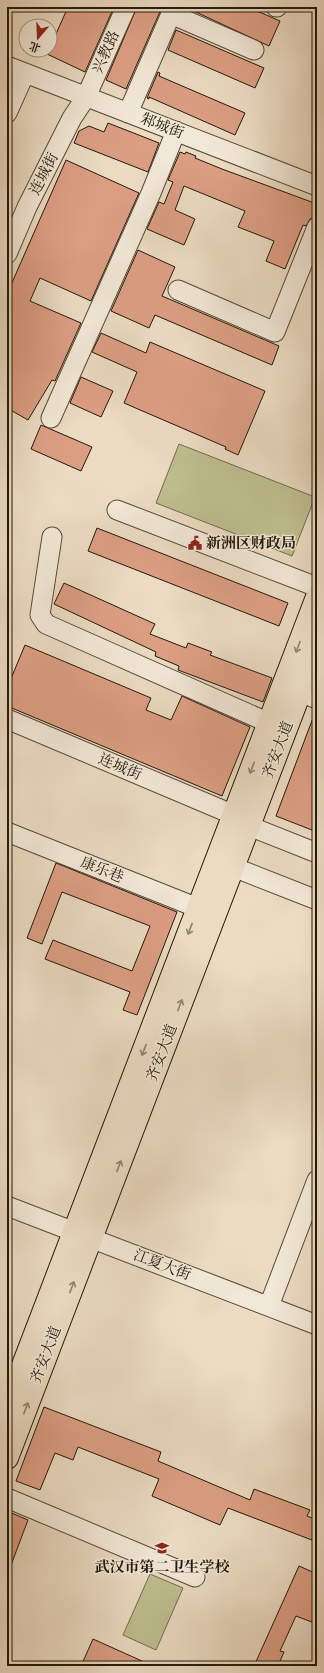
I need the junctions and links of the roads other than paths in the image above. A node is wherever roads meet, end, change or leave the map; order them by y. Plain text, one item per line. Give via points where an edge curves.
1 (126, 7) edge
2 (172, 10) edge
3 (254, 50) dead end
4 (7, 66) edge
5 (25, 73) junction
6 (86, 97) junction
7 (7, 113) edge
8 (128, 113) junction
9 (176, 131) junction
10 (317, 186) edge
11 (317, 227) edge
12 (7, 254) edge
13 (178, 290) dead end
14 (51, 418) dead end
15 (117, 510) dead end
16 (52, 537) dead end
17 (317, 587) edge
18 (317, 597) edge
19 (317, 648) edge
20 (309, 695) edge
21 (7, 719) edge
22 (269, 723) junction
23 (241, 821) junction
24 (7, 832) edge
25 (317, 853) edge
26 (233, 867) junction
27 (317, 900) edge
28 (198, 908) junction
29 (317, 1180) edge
30 (7, 1206) edge
31 (82, 1235) junction
32 (269, 1306) junction
33 (317, 1325) edge
34 (7, 1407) edge
35 (7, 1458) edge
36 (7, 1498) edge
37 (195, 1577) dead end

1 - 6 street, 兴教路
2 - 3 street
2 - 8 street
4 - 5 street, 邾城街
5 - 6 street, 邾城街
5 - 7 street
6 - 8 street, 邾城街
6 - 12 street, 连城街 via 58,145
8 - 9 street, 邾城街
9 - 10 street, 邾城街
9 - 14 street
11 - 13 street via 276,332
15 - 17 street
16 - 22 street via 40,616 46,624
18 -> 22 main road, 齐安大道
19 - 20 main road, 齐安大道
20 - 23 main road, 齐安大道
21 - 23 street, 连城街
22 -> 23 main road, 齐安大道
23 - 25 street, 连城街
23 - 26 main road, 齐安大道
23 - 28 main road, 齐安大道
24 - 28 street, 康乐巷
26 - 27 street
31 -> 26 main road, 齐安大道
28 -> 31 main road, 齐安大道
29 - 32 street
30 - 31 street, 江夏大街
31 - 32 street, 江夏大街
31 - 34 main road, 齐安大道
35 -> 31 main road, 齐安大道
32 - 33 street, 江夏大街
36 - 37 street

